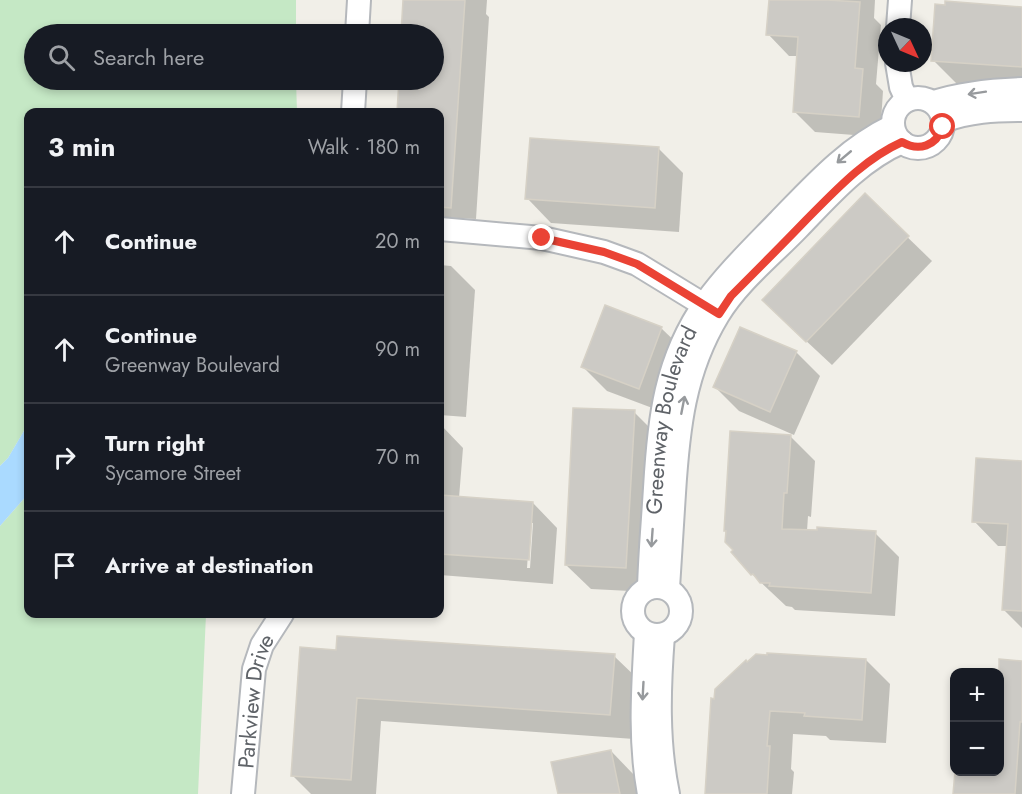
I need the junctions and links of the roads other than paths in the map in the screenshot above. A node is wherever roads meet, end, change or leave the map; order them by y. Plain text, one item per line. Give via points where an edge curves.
1 (359, 0) edge
2 (900, 0) edge
3 (899, 18) edge
4 (358, 24) edge
5 (898, 72) edge
6 (1022, 89) edge
7 (354, 90) edge
8 (907, 100) junction
9 (353, 108) edge
10 (1022, 110) edge
11 (939, 112) junction
12 (898, 134) junction
13 (444, 229) edge
14 (712, 309) junction
15 (659, 588) junction
16 (279, 618) edge
17 (654, 634) junction
18 (243, 794) edge
19 (649, 794) edge
20 (668, 794) edge

1 - 4 street
2 - 3 street
5 - 8 street
6 -> 11 street via 950,97
7 - 9 street
8 - 11 street via 922,98
8 - 12 street via 896,111
10 - 11 street via 955,116
11 - 12 street via 941,134 931,144 916,148
12 - 14 street, Greenway Boulevard via 878,133 822,177 719,284
13 - 14 street via 542,238 604,252 637,264
14 - 15 street, Greenway Boulevard via 675,357 658,431
15 - 17 street via 642,591 633,605 635,621
15 - 17 street via 679,599 682,613 676,627
16 - 18 street, Parkview Drive via 262,645 254,669
17 -> 19 street via 642,714
17 - 20 street via 658,716

